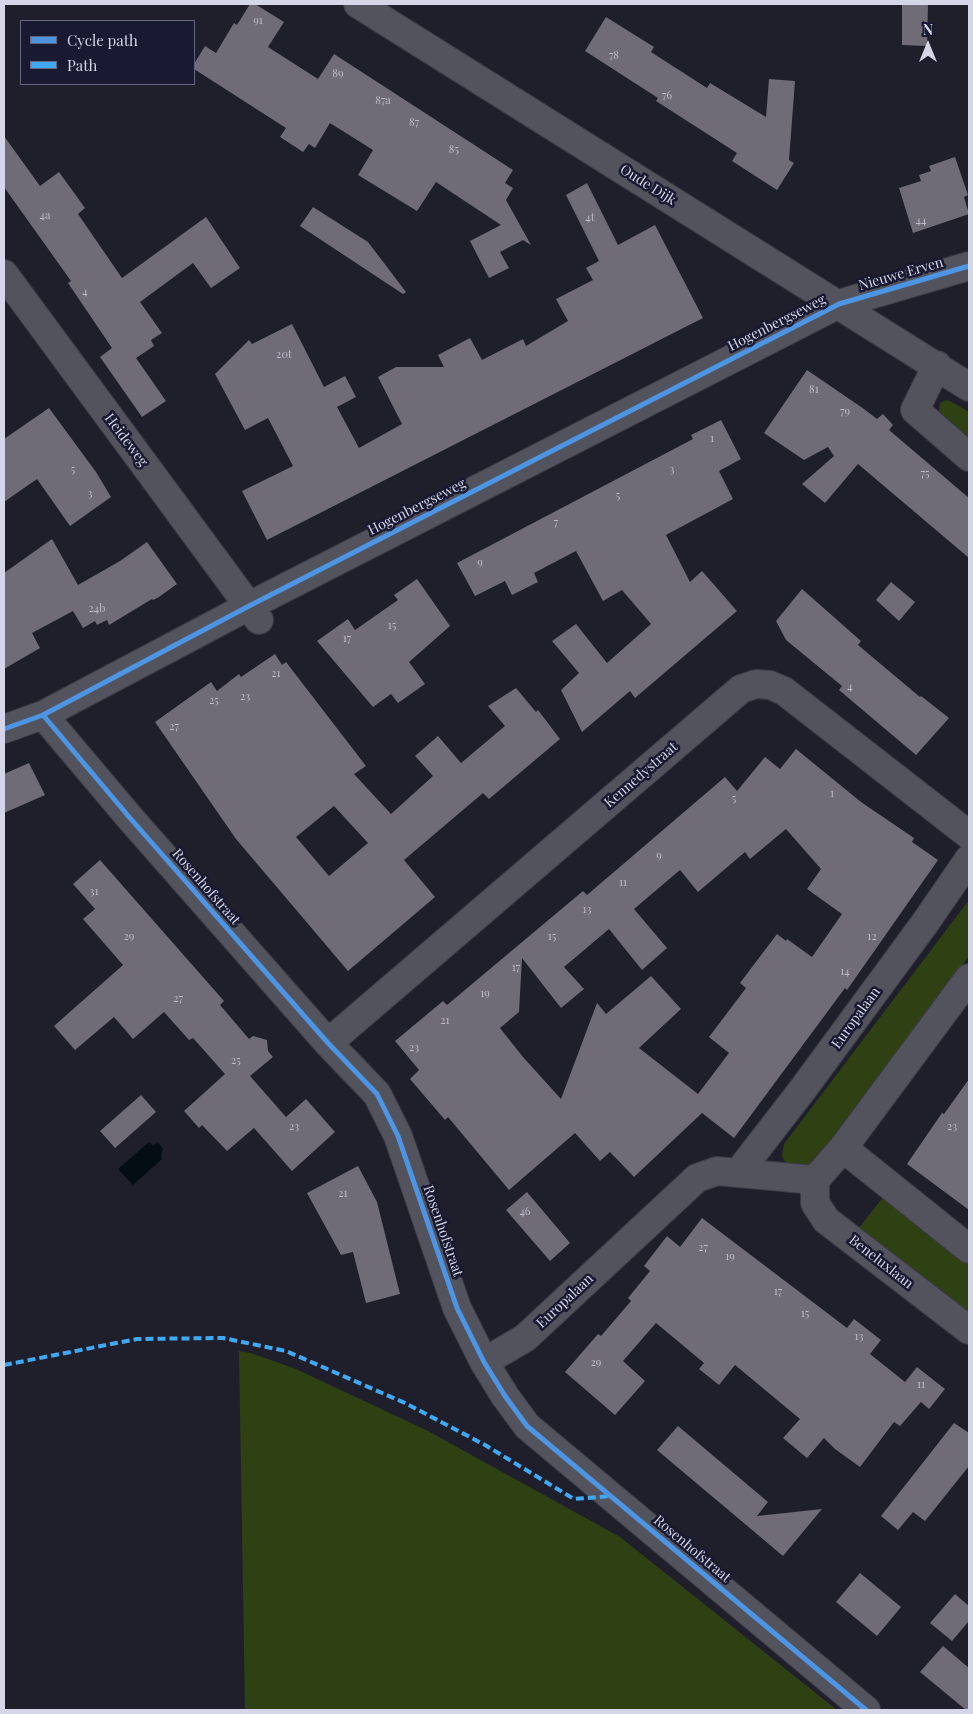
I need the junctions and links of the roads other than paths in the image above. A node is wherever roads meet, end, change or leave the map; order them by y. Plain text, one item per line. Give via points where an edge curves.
1 (358, 4) edge
2 (969, 266) edge
3 (7, 284) edge
4 (839, 304) junction
5 (937, 365) junction
6 (969, 387) edge
7 (969, 457) edge
8 (254, 613) junction
9 (42, 714) junction
10 (4, 729) edge
11 (969, 834) edge
12 (969, 859) edge
13 (969, 978) edge
14 (328, 1043) junction
15 (843, 1148) junction
16 (738, 1174) junction
17 (816, 1180) junction
18 (969, 1249) edge
19 (969, 1330) edge
20 (484, 1362) junction
21 (866, 1710) edge

1 - 4 street, Oude Dijk
2 - 4 street, Nieuwe Erven
3 - 8 street, Heideweg
4 - 5 street, Oude Dijk
4 - 8 street, Hogenbergseweg
5 - 6 street, Oude Dijk
5 - 7 street via 915,410
8 - 9 street, Hogenbergseweg
9 - 10 street, Hogenbergseweg
9 - 14 street, Rosenhofstraat
11 - 14 street, Kennedystraat via 784,691 756,684 741,689
12 - 16 street, Europalaan via 926,923
13 - 15 street
14 - 20 street, Rosenhofstraat via 377,1094 398,1136 457,1308
15 - 17 street
15 - 18 street
16 - 17 street, Europalaan
16 - 20 street, Europalaan via 717,1172 697,1178 525,1338
17 - 19 street, Beneluxlaan via 816,1203 826,1220
20 - 21 street, Rosenhofstraat via 527,1426

